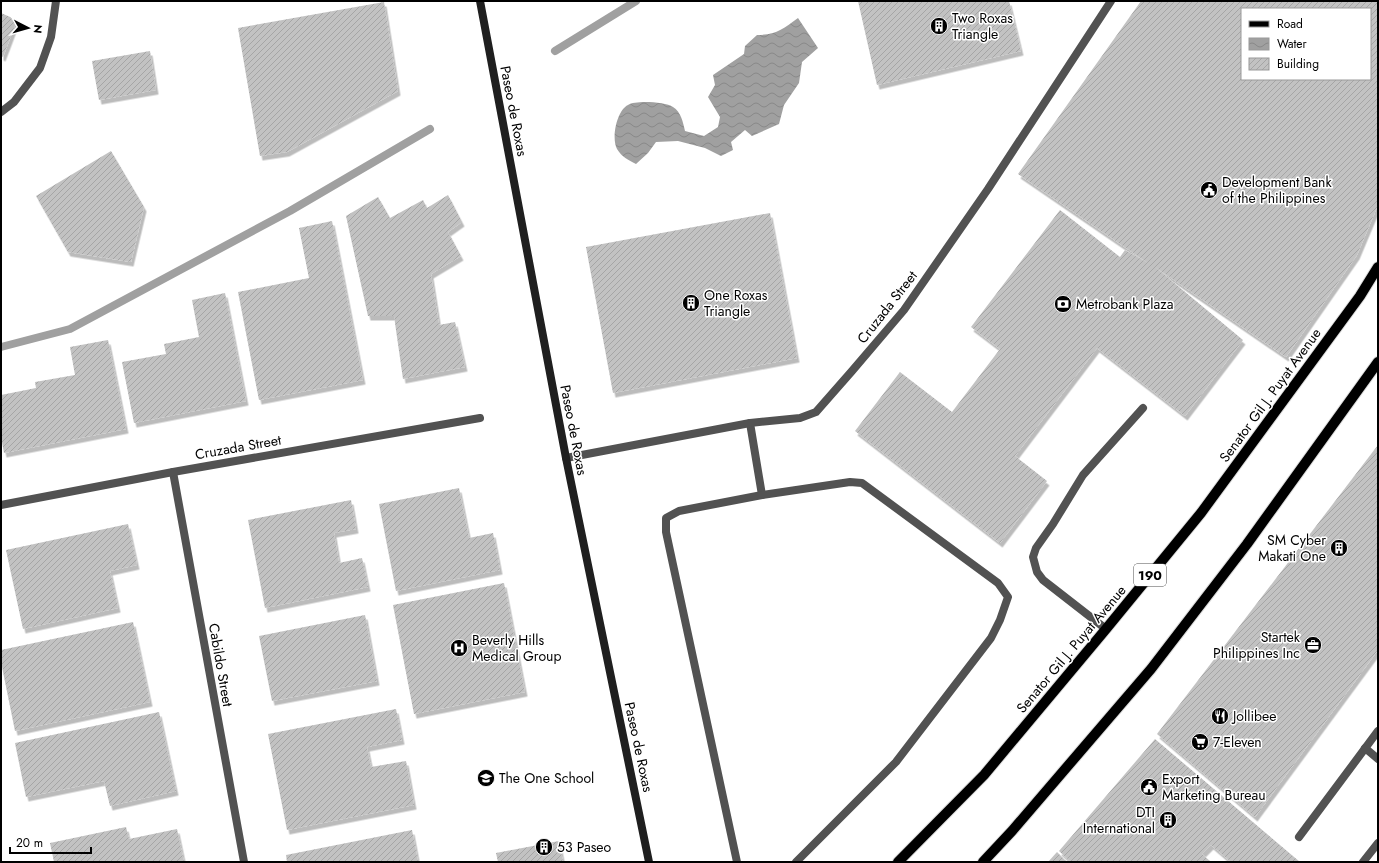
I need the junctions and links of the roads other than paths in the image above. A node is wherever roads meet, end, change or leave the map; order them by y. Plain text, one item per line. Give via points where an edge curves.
1 (56, 1) edge
2 (480, 1) edge
3 (1111, 1) edge
4 (1, 112) edge
5 (1378, 267) edge
6 (1378, 362) edge
7 (1143, 408) dead end
8 (480, 418) dead end
9 (750, 423) junction
10 (566, 458) junction
11 (173, 472) junction
12 (762, 495) junction
13 (1, 504) edge
14 (1106, 629) junction
15 (1378, 731) edge
16 (1365, 748) junction
17 (1378, 758) edge
18 (1299, 837) dead end
19 (1378, 843) edge
20 (244, 862) edge
21 (649, 862) edge
22 (737, 862) edge
23 (796, 862) edge
24 (898, 862) edge
25 (982, 862) edge
26 (1363, 862) edge

1 - 4 street via 51,37 40,68 14,102
2 - 10 main road, Paseo de Roxas
3 - 9 street, Cruzada Street via 988,189 908,303 852,371 816,412 800,418
5 - 14 main road, Senator Gil J. Puyat Avenue / 190 via 1360,296 1201,513
6 - 25 main road via 1247,544 1151,669 1012,831
7 - 14 street via 1083,475 1036,548 1033,557 1042,580
8 - 11 street, Cruzada Street
9 - 10 street, Cruzada Street
9 - 12 street
10 - 21 main road, Paseo de Roxas
11 - 13 street, Cruzada Street
11 - 20 street, Cabildo Street
12 - 22 street via 679,511 666,518 666,532
12 - 23 street via 850,482 862,483 998,584 1008,597 991,638 896,762
14 - 24 main road, Senator Gil J. Puyat Avenue / 190 via 984,775
15 - 16 street
16 - 17 street
16 - 18 street
19 - 26 street

